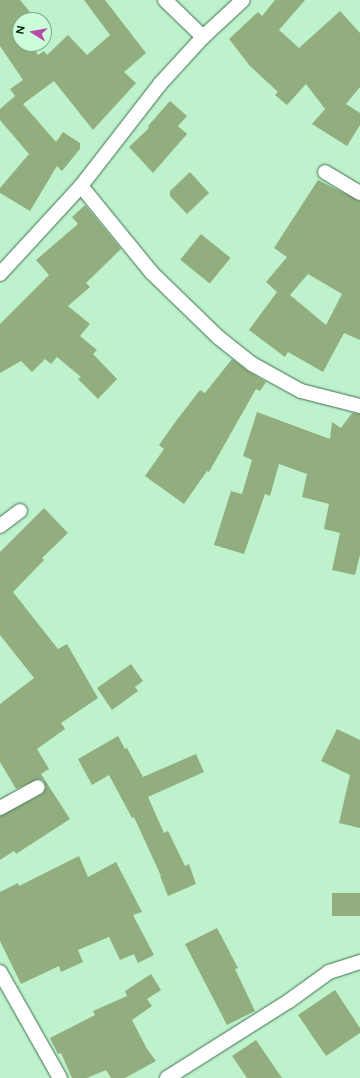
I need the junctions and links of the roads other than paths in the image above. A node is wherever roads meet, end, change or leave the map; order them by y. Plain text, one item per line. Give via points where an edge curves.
1 (166, 0) edge
2 (243, 0) edge
3 (203, 38) junction
4 (325, 172) dead end
5 (81, 186) junction
6 (360, 193) edge
7 (0, 274) edge
8 (360, 406) edge
9 (20, 511) dead end
10 (0, 526) edge
11 (38, 787) dead end
12 (0, 808) edge
13 (360, 962) edge
14 (0, 972) edge
15 (60, 1078) edge
16 (167, 1078) edge

1 - 3 street
2 - 3 street
3 - 5 street via 160,84
4 - 6 street
5 - 7 street
5 - 8 street via 152,272 218,337 252,364 301,391
9 - 10 street
11 - 12 street
13 - 16 street via 329,972 289,1001
14 - 15 street

